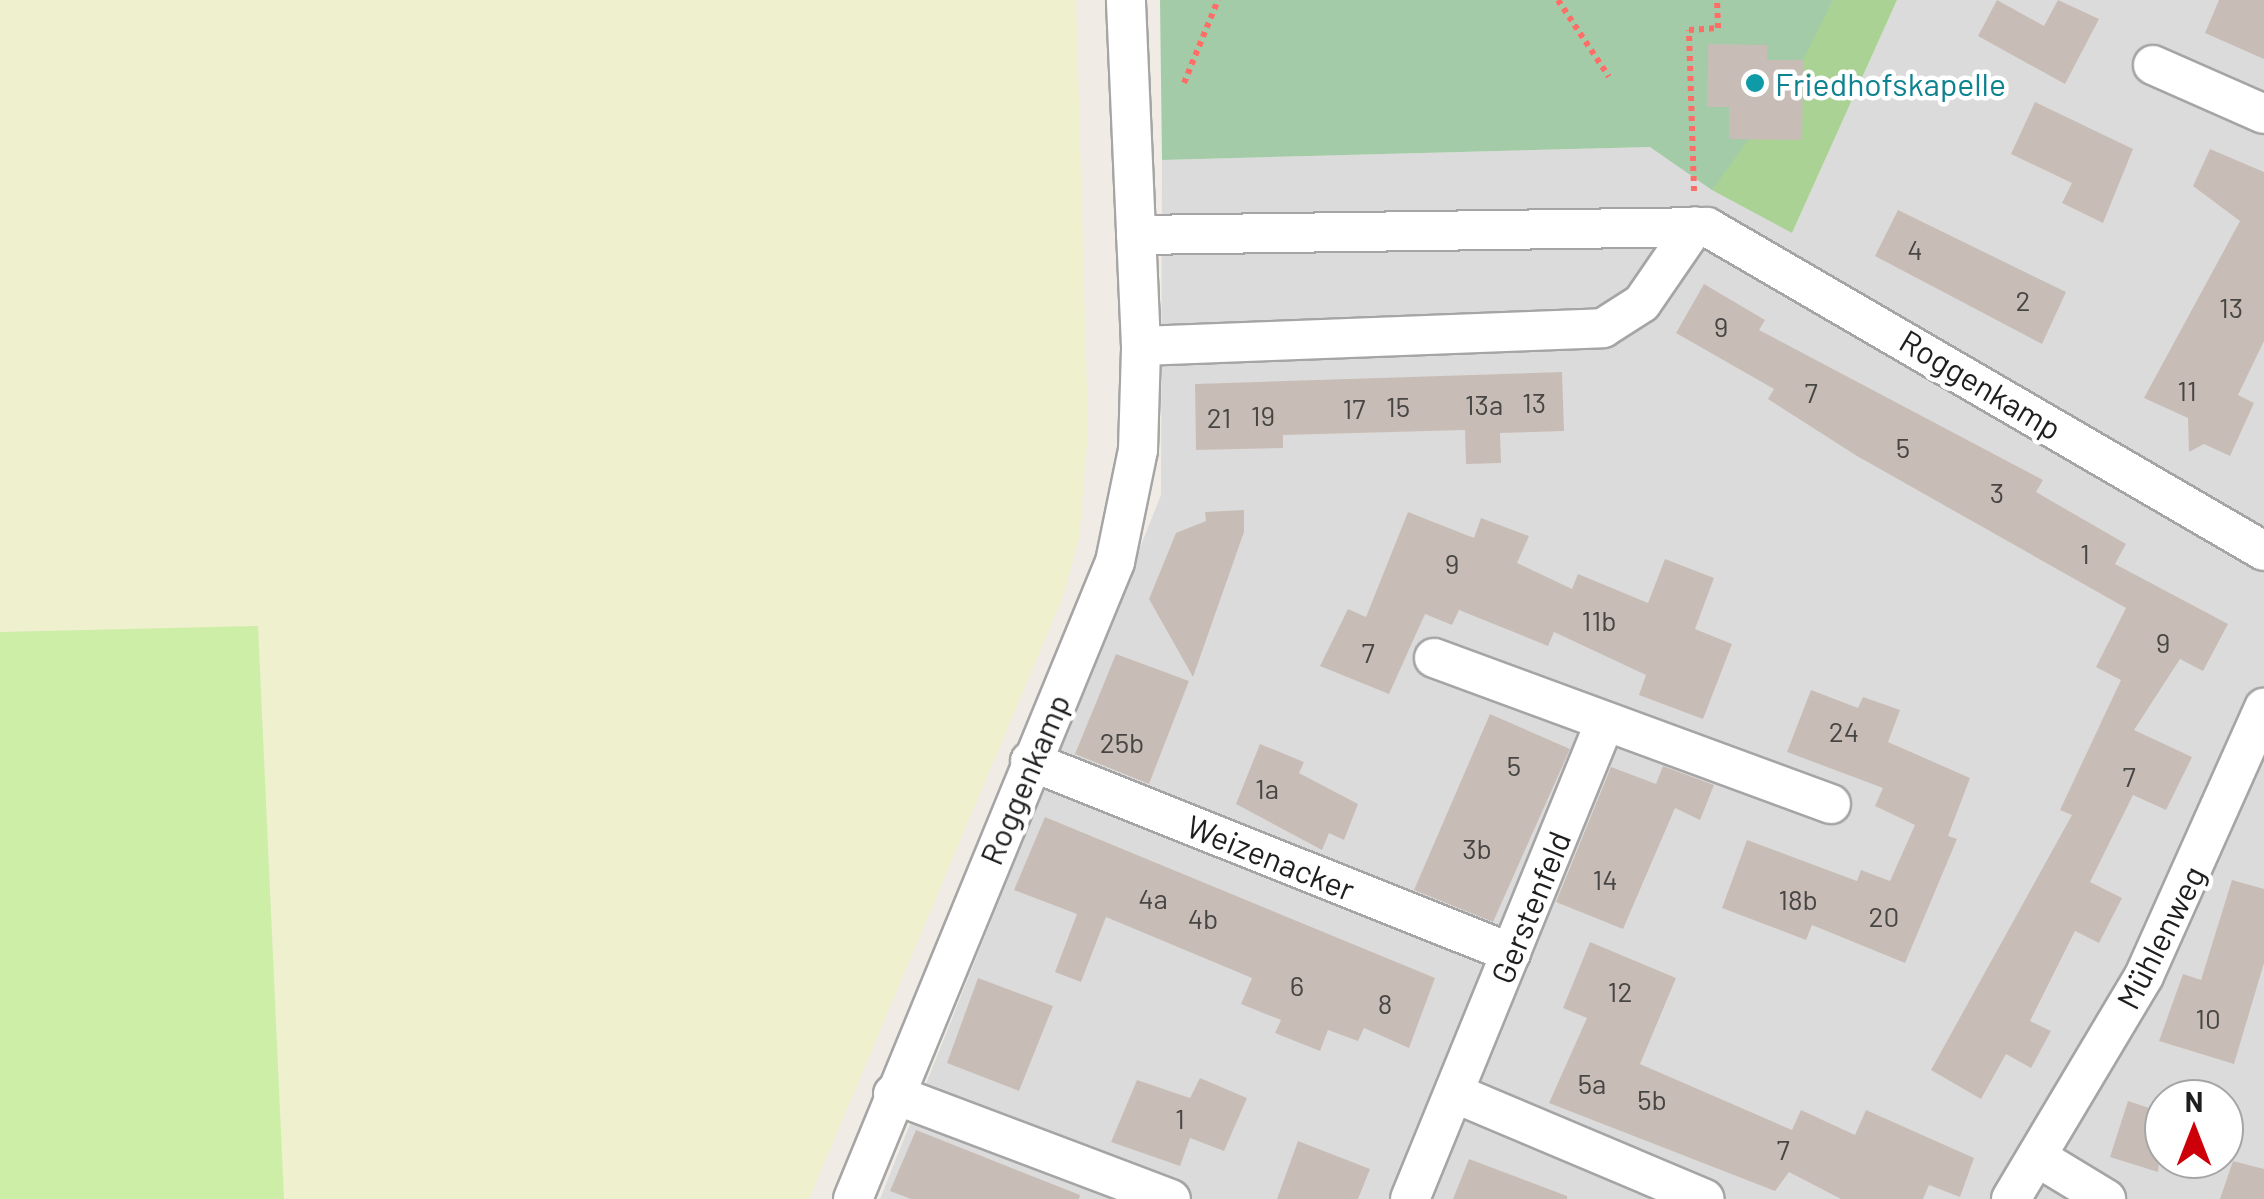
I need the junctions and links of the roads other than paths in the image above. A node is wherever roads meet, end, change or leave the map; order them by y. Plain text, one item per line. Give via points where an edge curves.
1 (1126, 0) edge
2 (2153, 66) dead end
3 (2264, 114) edge
4 (1695, 226) junction
5 (1136, 235) junction
6 (1140, 346) junction
7 (2264, 550) edge
8 (1434, 658) dead end
9 (2264, 708) edge
10 (1606, 722) junction
11 (1030, 761) junction
12 (1831, 804) dead end
13 (1511, 954) junction
14 (1454, 1092) junction
15 (893, 1094) junction
16 (2037, 1156) junction
17 (853, 1199) edge
18 (1170, 1199) edge
19 (1410, 1199) edge
20 (1706, 1199) edge
21 (2011, 1199) edge
22 (2106, 1199) edge

1 - 5 street, Roggenkamp
2 - 3 street
4 - 5 street, Roggenkamp
4 - 6 street via 1642,303 1603,328
4 - 7 street, Roggenkamp via 1731,236
5 - 6 street, Roggenkamp
6 - 11 street, Roggenkamp via 1138,450 1115,562
8 - 10 street
9 - 16 street, Mühlenweg via 2144,976
10 - 12 street
10 - 13 street, Gerstenfeld
11 - 13 street, Weizenacker
11 - 15 street, Roggenkamp
13 - 14 street, Gerstenfeld
14 - 19 street, Gerstenfeld
14 - 20 street
15 - 17 street, Roggenkamp
15 - 18 street
16 - 21 street, Mühlenweg
16 - 22 street

